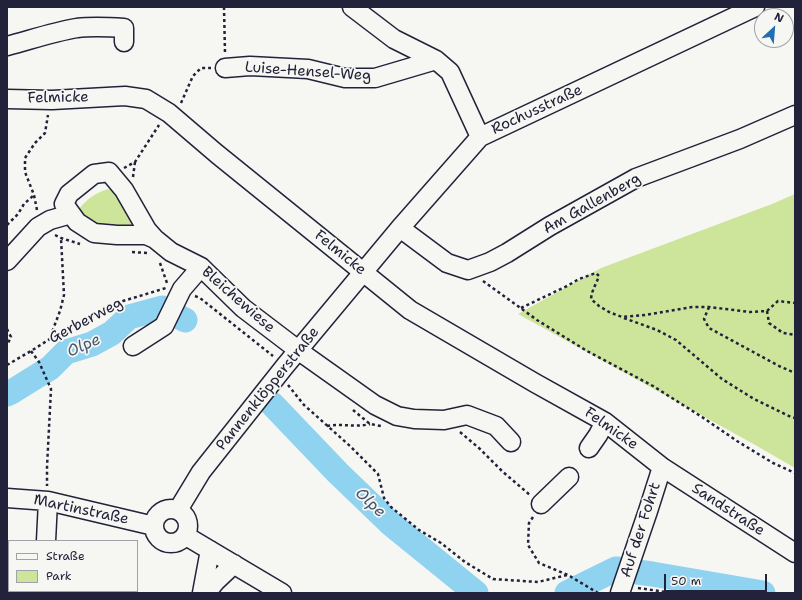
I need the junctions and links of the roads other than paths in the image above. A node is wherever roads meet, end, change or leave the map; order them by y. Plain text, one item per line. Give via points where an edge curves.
1 (352, 7) edge
2 (755, 7) edge
3 (124, 42) dead end
4 (7, 46) edge
5 (436, 60) junction
6 (225, 61) road end
7 (7, 99) edge
8 (795, 115) edge
9 (480, 137) junction
10 (71, 214) junction
11 (400, 228) junction
12 (155, 239) junction
13 (7, 261) edge
14 (201, 266) junction
15 (363, 272) junction
16 (133, 346) dead end
17 (299, 350) junction
18 (605, 422) junction
19 (511, 442) dead end
20 (589, 448) dead end
21 (662, 467) junction
22 (569, 477) dead end
23 (7, 498) edge
24 (48, 501) junction
25 (541, 504) road end
26 (178, 510) junction
27 (154, 526) junction
28 (186, 536) junction
29 (46, 540) edge
30 (210, 550) junction
31 (795, 553) edge
32 (234, 564) junction
33 (623, 585) edge
34 (202, 593) edge
35 (206, 593) edge
36 (282, 593) edge

1 - 5 street via 394,39
2 - 9 street, Rochusstraße
3 - 4 street via 124,28 100,27 63,31
5 - 6 street, Luise-Hensel-Weg via 375,78 345,78 308,69 250,66
5 - 9 street via 450,72
7 - 15 street, Felmicke via 52,100 125,96 146,99 169,113
8 - 11 street, Am Gallenberg via 740,139 636,178 507,253 468,270 447,263
9 - 11 street, Rochusstraße
10 - 12 street, Bleichewiese via 77,222 94,233 146,235
10 - 12 street, Bleichewiese via 64,204 69,194 94,174 109,172 124,190
10 - 13 street via 50,220 38,227
11 - 15 street, Rochusstraße
12 - 14 street, Bleichewiese via 171,252
14 - 16 street via 175,288 174,306 164,326
14 - 17 street, Bleichewiese via 243,308
15 - 17 street, Pannenklöpperstraße
15 - 18 street, Felmicke via 410,310
17 - 19 street, Bleichewiese via 375,406 397,416 444,420 467,415 496,426
17 - 26 street, Pannenklöpperstraße via 201,472
18 - 20 street
18 - 21 street, Felmicke
21 - 31 street, Sandstraße
21 - 33 street, Auf der Fohrt
22 - 25 street
23 - 24 street, Martinstraße
24 - 27 street, Martinstraße
24 - 29 street
26 - 27 street via 167,509 158,514
26 - 28 street via 187,518 189,524
27 - 28 street via 155,533 164,542 175,543
28 - 30 street
30 - 32 street
30 - 34 street
32 - 35 street
32 - 36 street

